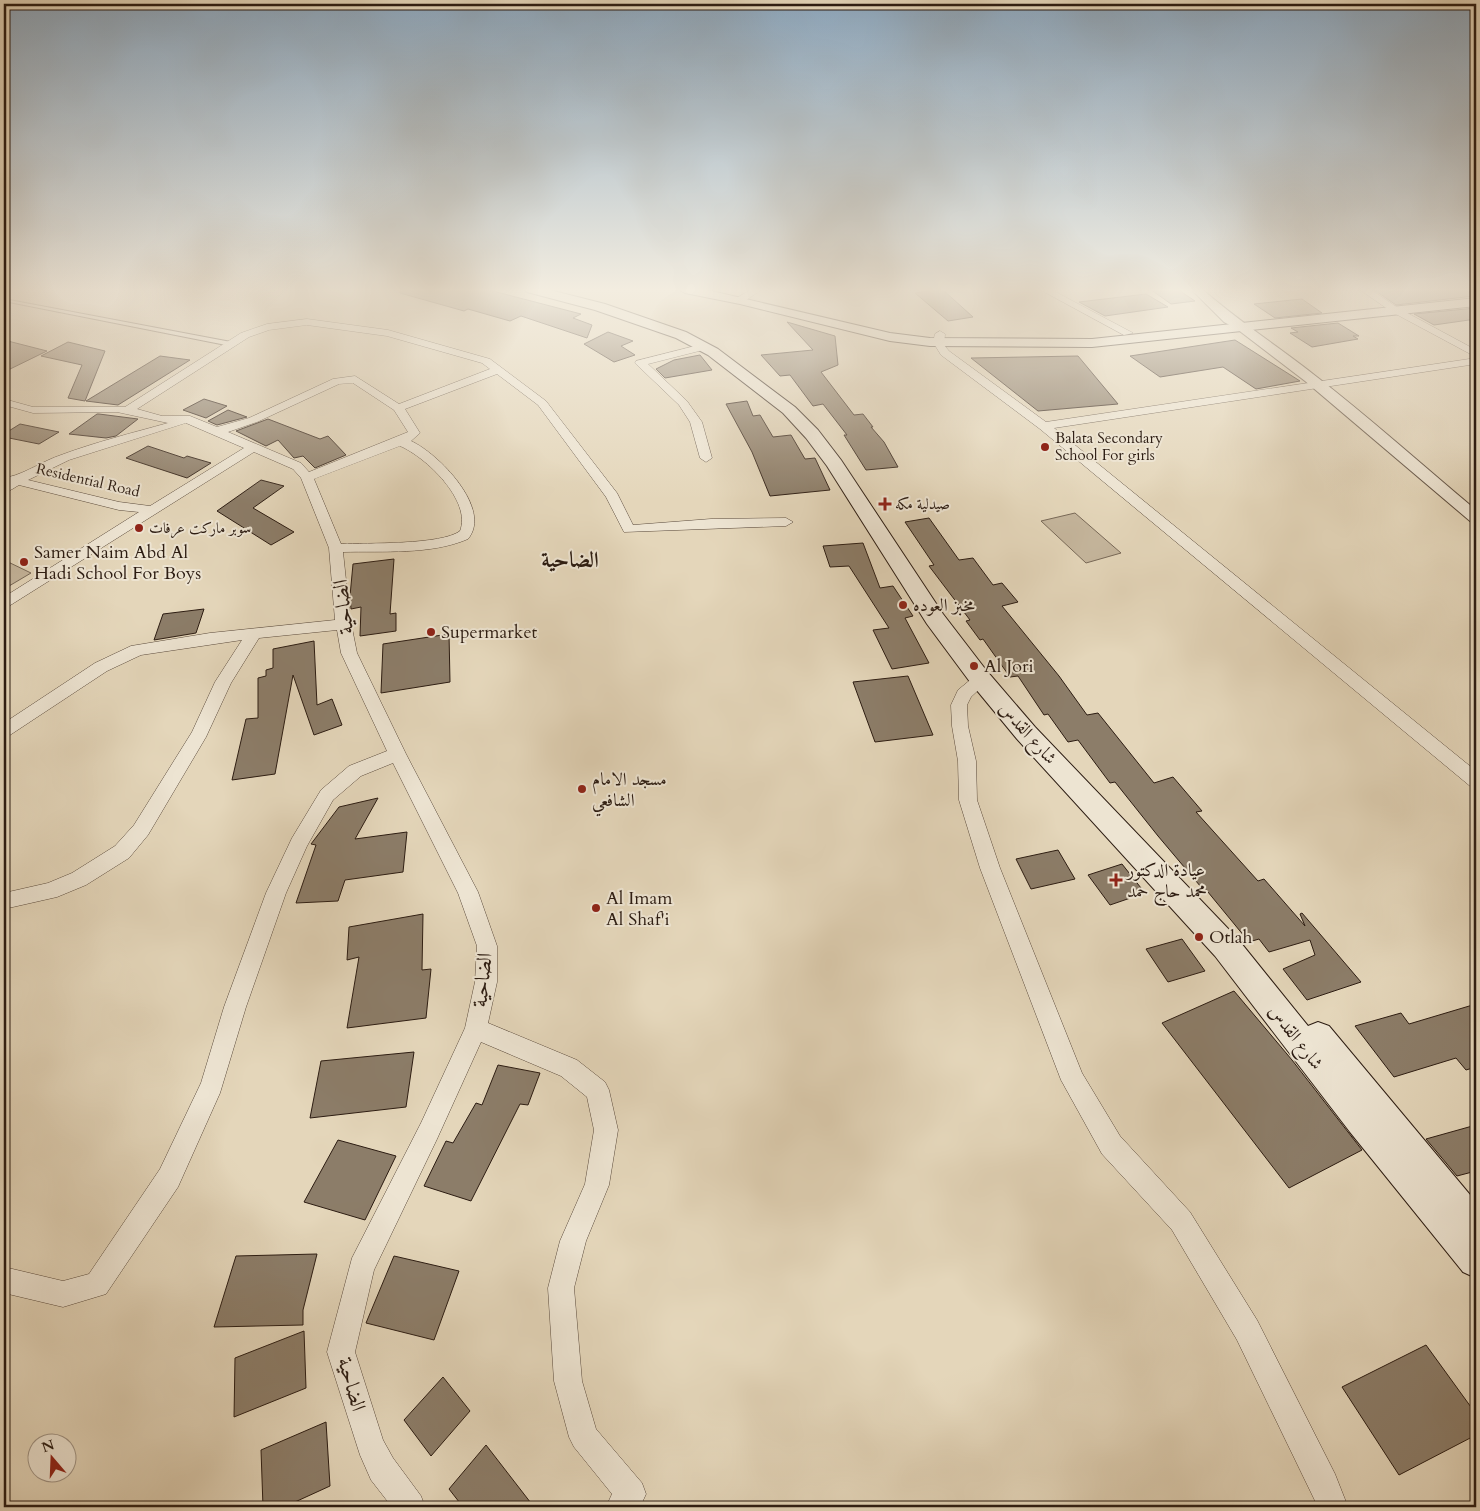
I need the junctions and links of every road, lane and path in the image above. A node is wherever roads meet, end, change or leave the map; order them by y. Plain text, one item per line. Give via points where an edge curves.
1 (207, 360) edge
2 (481, 360) edge
3 (654, 360) edge
4 (722, 360) edge
5 (746, 360) edge
6 (954, 360) edge
7 (1288, 360) edge
8 (1476, 361) edge
9 (498, 370) junction
10 (1319, 385) junction
11 (4, 402) edge
12 (398, 408) junction
13 (128, 410) junction
14 (190, 420) junction
15 (1044, 426) junction
16 (216, 432) junction
17 (400, 441) junction
18 (253, 447) junction
19 (706, 458) dead end
20 (307, 477) junction
21 (4, 479) edge
22 (18, 480) junction
23 (4, 490) edge
24 (151, 510) junction
25 (1476, 518) edge
26 (786, 522) dead end
27 (336, 548) junction
28 (4, 603) edge
29 (344, 624) junction
30 (253, 635) junction
31 (981, 680) junction
32 (4, 731) edge
33 (397, 754) junction
34 (1476, 781) edge
35 (4, 901) edge
36 (476, 1029) junction
37 (1476, 1230) edge
38 (1476, 1259) edge
39 (4, 1280) edge
40 (410, 1507) edge
41 (621, 1507) edge
42 (1333, 1507) edge

1 - 13 street
2 - 9 street
3 - 19 street via 640,363 683,403 696,422
4 - 31 main road, شارع القدس via 789,410 812,434 935,618
5 - 37 main road, شارع القدس via 810,412 860,477 965,639 1011,698 1239,942
6 - 15 street
7 - 10 street
8 - 10 street
9 - 12 street
9 - 26 street via 542,403 612,496 629,529
10 - 15 street
10 - 25 street
11 - 13 street, الضاحية via 23,409 44,411
12 - 16 street via 356,379 337,381 253,420
12 - 17 street via 414,433
13 - 14 street, الضاحية via 161,419
14 - 16 street, الضاحية
14 - 22 street via 70,456
15 - 34 street
16 - 18 street, الضاحية
17 - 20 street
17 - 27 street via 432,458 465,503 468,530 462,536 440,542
18 - 20 street, الضاحية via 297,466
18 - 24 street
20 - 27 street, الضاحية
21 - 22 street, Residential Road
22 - 23 street
22 - 24 street, Residential Road via 118,506
24 - 28 street
27 - 29 street, الضاحية
29 - 30 street
29 - 33 street, الضاحية via 349,653
30 - 32 street via 210,638 138,650 101,666
30 - 35 street via 223,682 200,733 141,830 122,852 79,879 50,891
31 - 38 main road, شارع القدس via 1026,733 1226,948
31 - 42 street via 964,694 959,705 967,761 968,800 990,868 1073,1080 1111,1145 1181,1221 1247,1330
33 - 36 street, الضاحية via 468,892 487,946 486,982
33 - 39 street via 355,771 327,795 299,843 276,893 235,1007 212,1085 169,1178 97,1285 63,1294
36 - 40 street, الضاحية via 361,1267 341,1352 370,1445 382,1469
36 - 41 street via 569,1068 597,1090 606,1130 597,1185 573,1241 561,1288 568,1381 584,1437 631,1494

